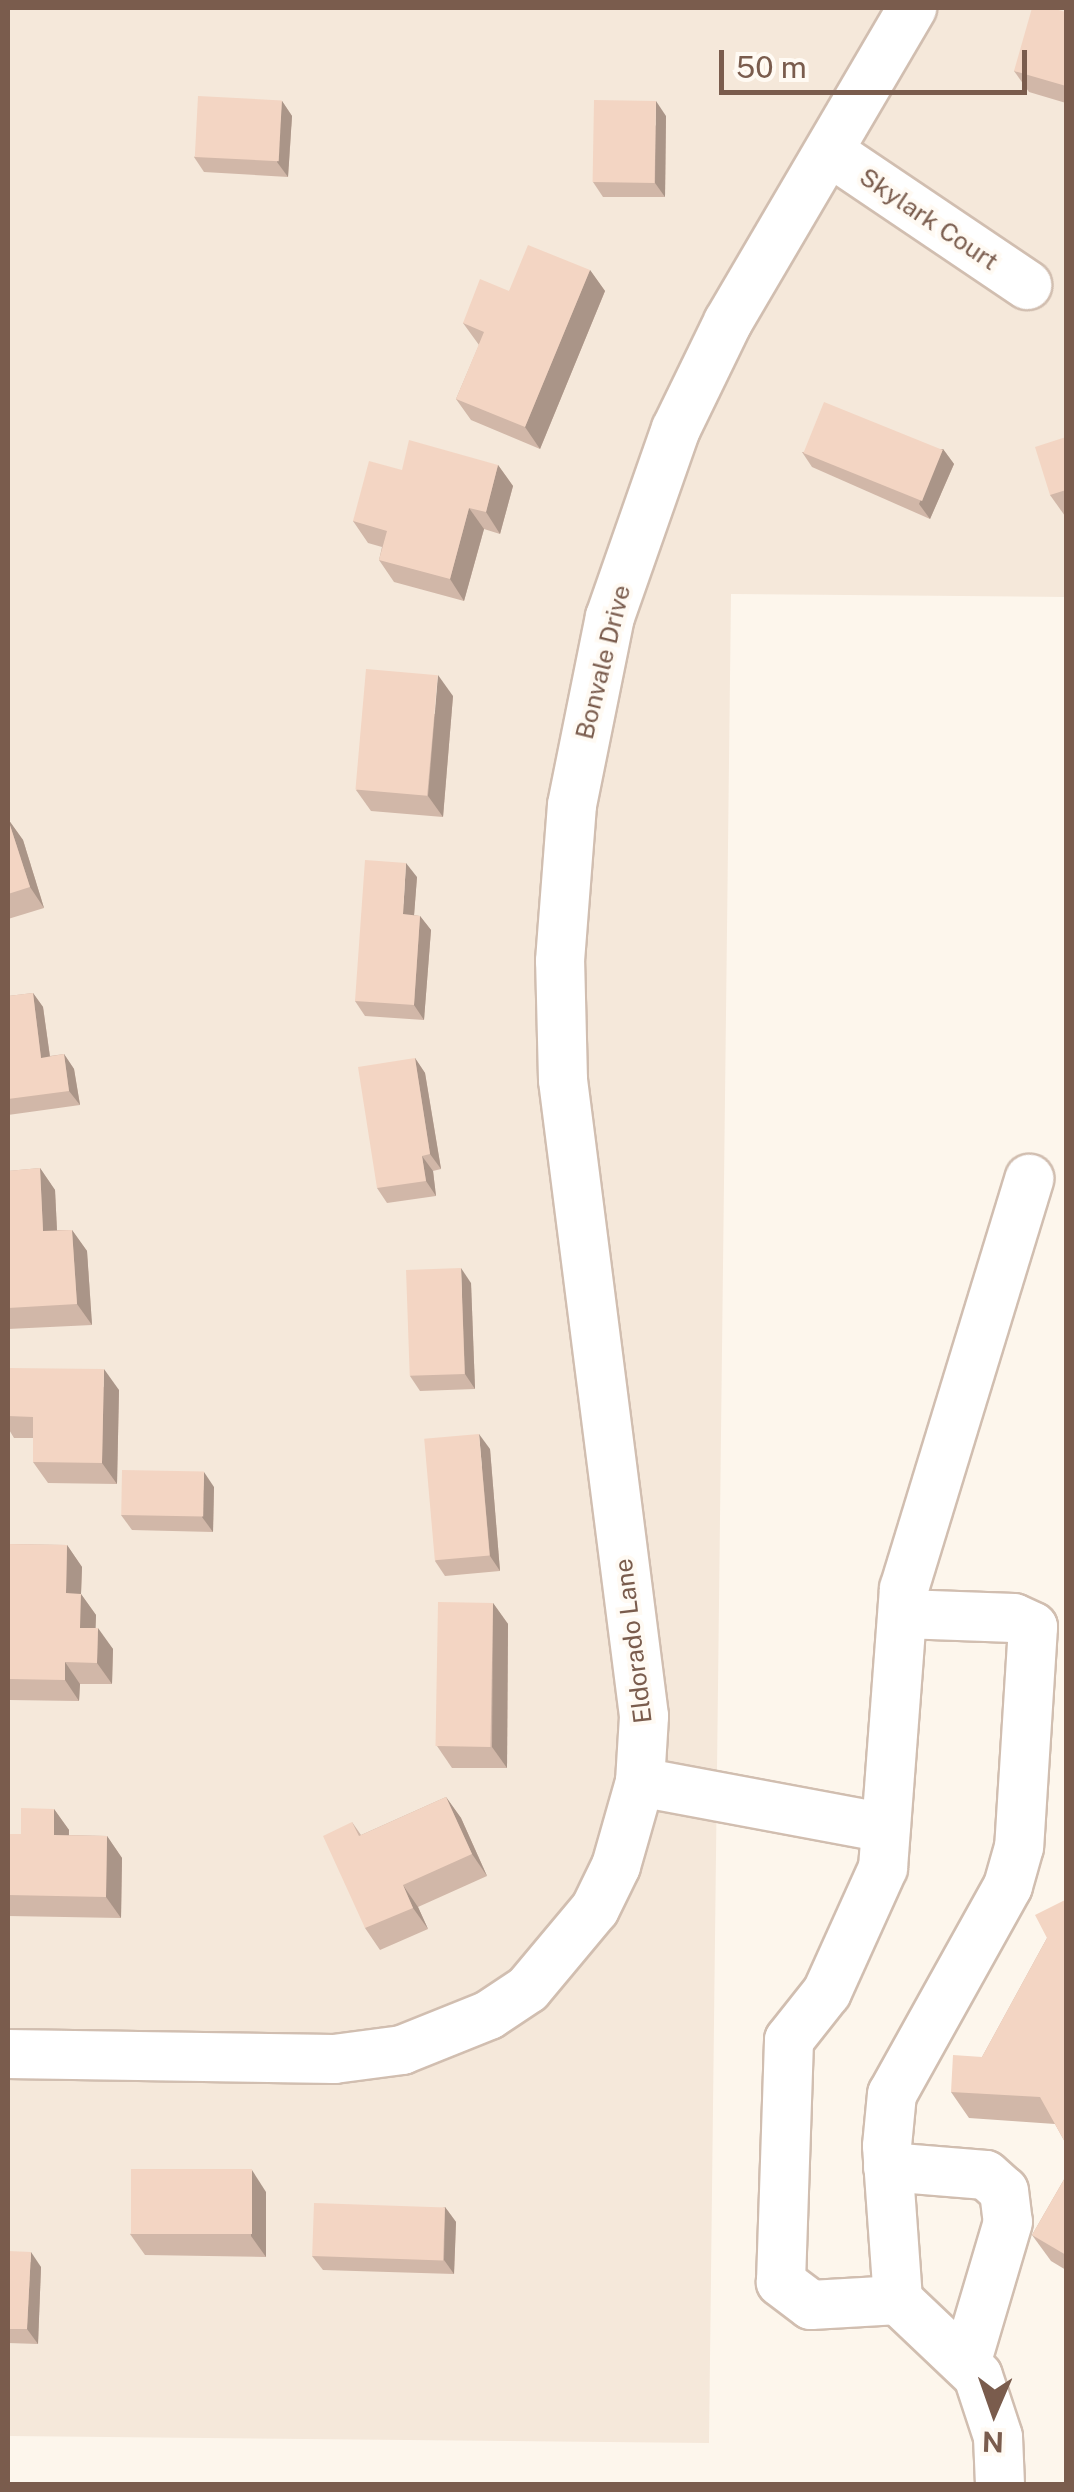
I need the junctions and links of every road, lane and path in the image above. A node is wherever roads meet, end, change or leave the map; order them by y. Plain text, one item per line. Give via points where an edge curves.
1 (912, 8) edge
2 (830, 152) junction
3 (1028, 285) dead end
4 (1030, 1180) dead end
5 (600, 1384) joint
6 (902, 1614) junction
7 (640, 1782) junction
8 (886, 1828) junction
9 (8, 2054) edge
10 (888, 2167) junction
11 (898, 2300) junction
12 (966, 2364) junction
13 (1000, 2484) edge

1 - 2 street, Bonvale Drive
2 - 3 street, Skylark Court
2 - 5 street, Bonvale Drive via 728,322 676,430 597,666 572,804 560,961 565,1098
4 - 6 street via 904,1589
5 - 7 street, Eldorado Lane via 640,1666
6 - 8 street
6 - 10 street via 1014,1618 1033,1627 1034,1649 1016,1860 1008,1886 892,2094
7 - 8 street
7 - 9 street, Eldorado Lane via 616,1866 558,1959 489,2016 445,2036 334,2059
8 - 11 street via 884,1868 866,1916 826,1992 789,2040 781,2282 811,2304
10 - 11 street
10 - 12 street via 986,2175 1004,2192 1008,2222
11 - 12 street
12 - 13 street via 978,2376 998,2437

